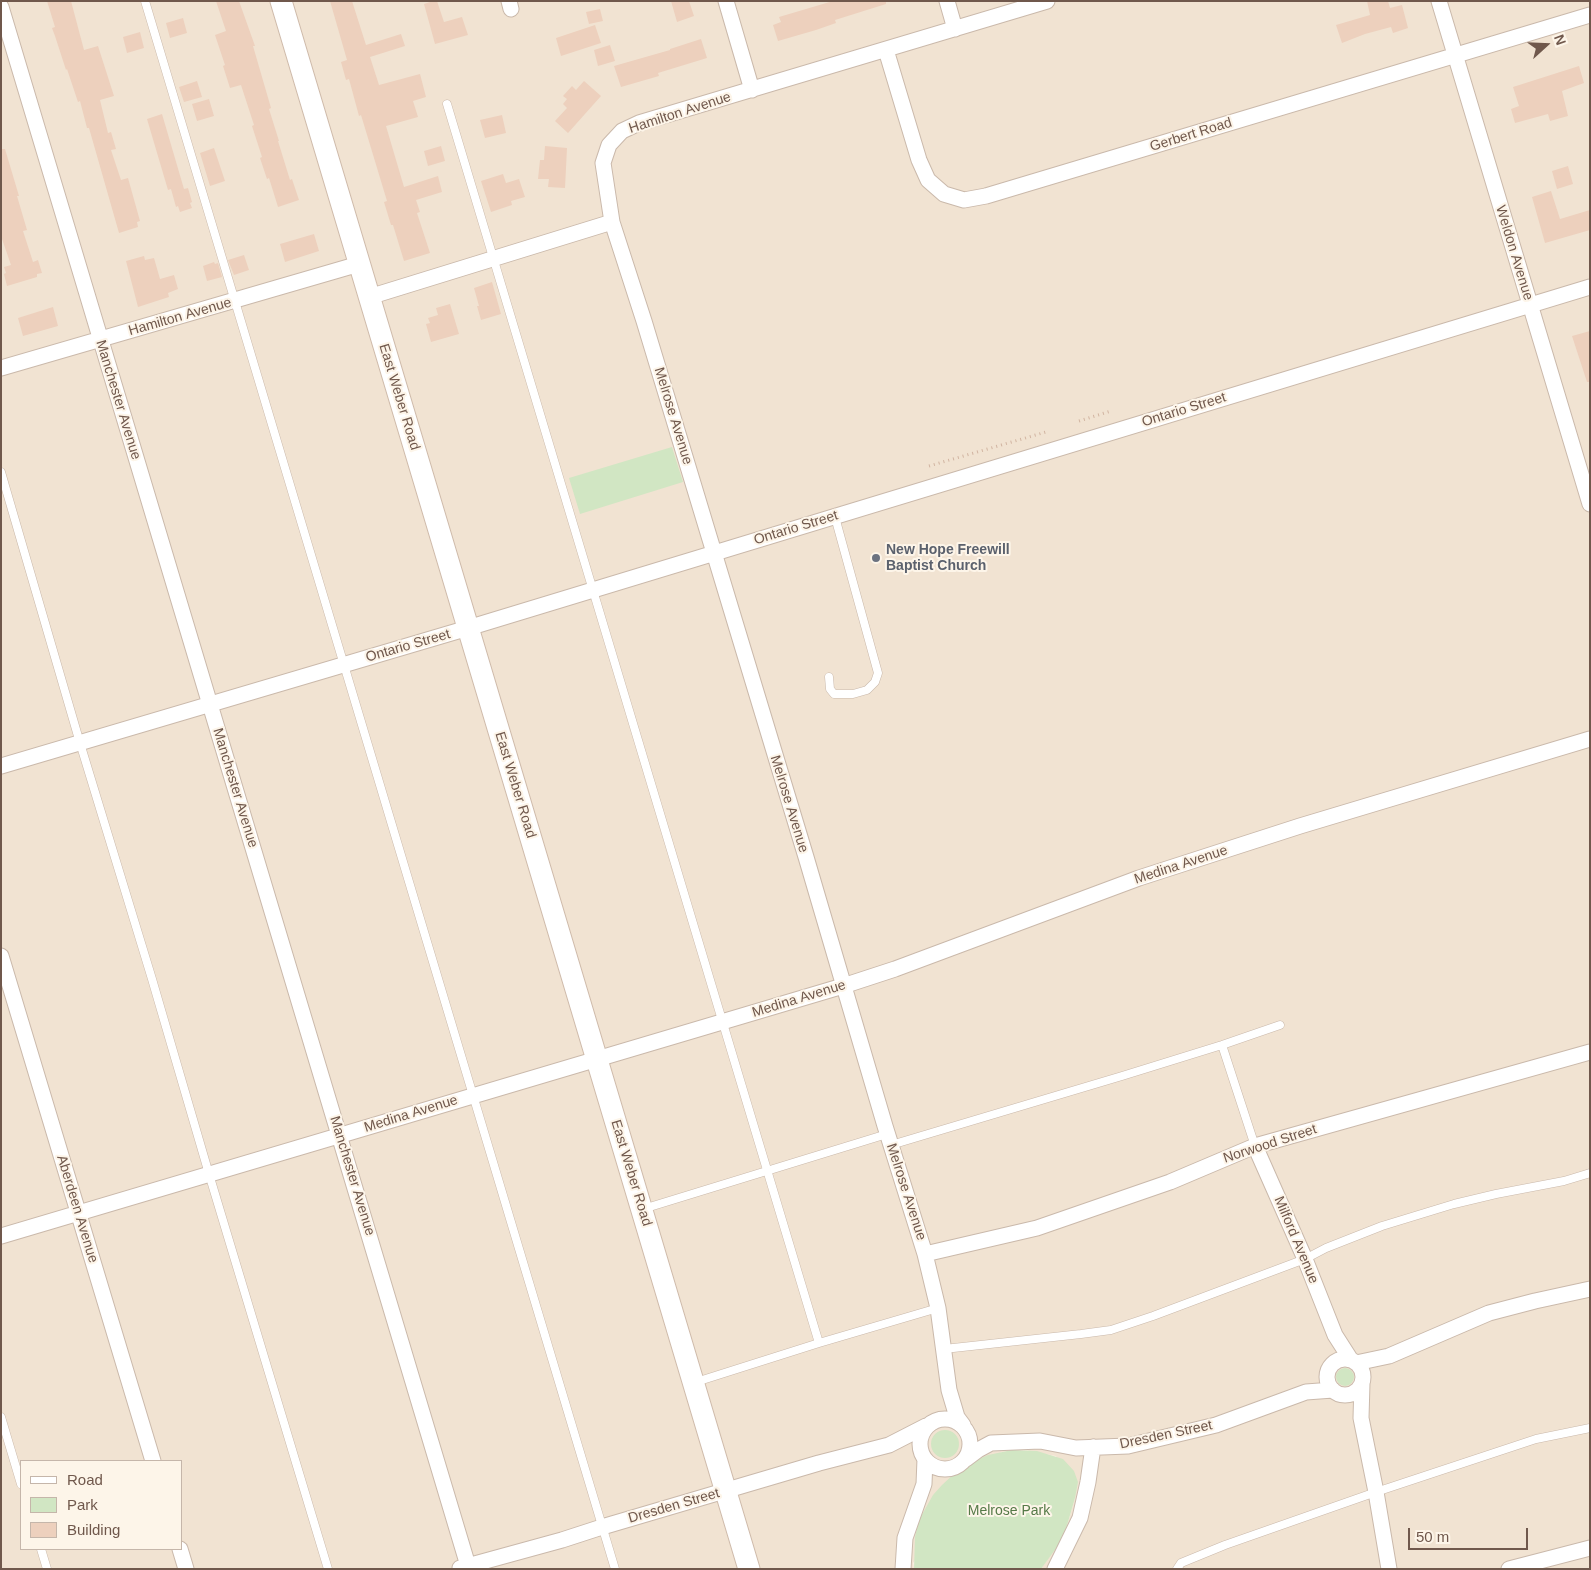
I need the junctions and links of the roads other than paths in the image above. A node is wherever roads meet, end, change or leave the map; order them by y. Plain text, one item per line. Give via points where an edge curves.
1 (145, 1) edge
2 (281, 1) edge
3 (726, 1) edge
4 (947, 1) edge
5 (1047, 1) edge
6 (1439, 1) edge
7 (1, 7) edge
8 (1590, 15) edge
9 (955, 28) junction
10 (886, 50) junction
11 (1455, 56) junction
12 (752, 90) junction
13 (447, 104) dead end
14 (612, 222) junction
15 (493, 258) junction
16 (359, 264) junction
17 (1590, 287) edge
18 (369, 297) junction
19 (235, 301) junction
20 (1530, 305) junction
21 (100, 340) junction
22 (1, 368) edge
23 (1, 472) edge
24 (1590, 504) edge
25 (835, 516) junction
26 (714, 553) junction
27 (593, 590) junction
28 (468, 628) junction
29 (344, 665) junction
30 (829, 677) dead end
31 (210, 705) junction
32 (1590, 739) edge
33 (80, 743) junction
34 (1, 766) edge
35 (1, 956) edge
36 (844, 986) junction
37 (723, 1023) junction
38 (1280, 1025) dead end
39 (1222, 1045) junction
40 (1590, 1052) edge
41 (597, 1059) junction
42 (473, 1095) junction
43 (340, 1136) junction
44 (889, 1139) junction
45 (1255, 1146) junction
46 (767, 1170) junction
47 (1590, 1173) edge
48 (209, 1174) junction
49 (642, 1210) junction
50 (79, 1214) junction
51 (1, 1236) edge
52 (925, 1254) junction
53 (1305, 1259) junction
54 (1590, 1289) edge
55 (938, 1308) junction
56 (1335, 1335) junction
57 (819, 1343) junction
58 (944, 1349) junction
59 (1389, 1356) junction
60 (1354, 1361) junction
61 (1331, 1368) junction
62 (1363, 1381) junction
63 (694, 1383) junction
64 (949, 1390) junction
65 (1306, 1392) junction
66 (1336, 1392) junction
67 (1, 1417) edge
68 (1361, 1418) junction
69 (932, 1423) junction
70 (1590, 1428) edge
71 (966, 1430) junction
72 (991, 1444) junction
73 (889, 1445) junction
74 (1093, 1447) junction
75 (923, 1455) junction
76 (966, 1459) junction
77 (153, 1460) edge
78 (953, 1468) junction
79 (20, 1481) edge
80 (924, 1484) junction
81 (726, 1491) junction
82 (1376, 1492) junction
83 (602, 1526) junction
84 (1590, 1548) edge
85 (41, 1550) edge
86 (180, 1550) edge
87 (465, 1568) edge
88 (47, 1569) edge
89 (186, 1569) edge
90 (328, 1569) edge
91 (615, 1569) edge
92 (750, 1569) edge
93 (903, 1569) edge
94 (1055, 1569) edge
95 (1177, 1569) edge
96 (1389, 1569) edge
97 (1509, 1569) edge

1 - 19 lane
2 - 16 street, East Weber Road
3 - 12 street
4 - 9 street
5 - 9 street, Hamilton Avenue
6 - 11 street, Weldon Avenue
7 - 21 street, Manchester Avenue
8 - 11 street, Gerbert Road
9 - 10 street, Hamilton Avenue
10 - 11 street, Gerbert Road via 928,180 944,194 964,200
10 - 12 street, Hamilton Avenue
11 - 20 street, Weldon Avenue
12 - 14 street, Hamilton Avenue via 639,123 622,131 609,145 603,163
13 - 15 lane
14 - 15 street
14 - 26 street, Melrose Avenue
15 - 18 street
15 - 27 lane
16 - 18 street, East Weber Road
16 - 19 street, Hamilton Avenue
17 - 20 street, Ontario Street
18 - 28 street, East Weber Road
19 - 21 street, Hamilton Avenue
19 - 29 lane
20 - 24 street, Weldon Avenue
20 - 25 street, Ontario Street
21 - 22 street, Hamilton Avenue
21 - 31 street, Manchester Avenue
23 - 33 lane
25 - 26 street, Ontario Street
25 - 30 lane via 878,673 867,690 853,694 834,694
26 - 27 street, Ontario Street
26 - 36 street, Melrose Avenue
27 - 28 street, Ontario Street
27 - 37 lane
28 - 29 street, Ontario Street
28 - 41 street, East Weber Road
29 - 31 street, Ontario Street
29 - 42 lane
31 - 33 street, Ontario Street
31 - 43 street, Manchester Avenue
32 - 36 street, Medina Avenue via 1138,878
33 - 34 street, Ontario Street
33 - 48 lane
35 - 50 street, Aberdeen Avenue
36 - 37 street, Medina Avenue
36 - 44 street, Melrose Avenue
37 - 41 street, Medina Avenue
37 - 46 lane
38 - 39 lane
39 - 44 lane
39 - 45 lane
40 - 45 street, Norwood Street
41 - 42 street, Medina Avenue
41 - 49 street, East Weber Road
42 - 43 street, Medina Avenue
42 - 83 lane
43 - 48 street, Medina Avenue
43 - 87 street, Manchester Avenue
44 - 46 lane
44 - 52 street, Melrose Avenue
45 - 52 street, Norwood Street via 1170,1182 1038,1228
45 - 53 street, Milford Avenue
46 - 49 lane
46 - 57 lane
47 - 53 lane via 1423,1212
48 - 50 street, Medina Avenue
48 - 90 lane
49 - 63 street, East Weber Road
50 - 51 street, Medina Avenue
50 - 77 street, Aberdeen Avenue
52 - 55 street, Melrose Avenue
53 - 56 street, Milford Avenue
53 - 58 lane via 1111,1330
54 - 59 street via 1489,1313
55 - 57 lane
55 - 58 street, Melrose Avenue
56 - 60 street, Milford Avenue
56 - 61 street, Milford Avenue
57 - 63 lane
58 - 64 street, Melrose Avenue
59 - 60 street
59 - 62 street
60 - 61 street via 1345,1359
60 - 62 street via 1360,1367
61 - 65 street, Dresden Street
61 - 66 street via 1328,1380
62 - 66 street via 1350,1394
62 - 68 street
63 - 81 street, East Weber Road
64 - 69 street, Melrose Avenue via 942,1411
64 - 71 street, Melrose Avenue
65 - 66 street, Dresden Street
65 - 74 street, Dresden Street via 1216,1425 1128,1446
66 - 68 street
67 - 79 lane
68 - 82 street
69 - 71 street via 951,1419
69 - 73 street, Dresden Street
69 - 75 street via 920,1438
70 - 82 lane via 1536,1439
71 - 72 street, Dresden Street
71 - 76 street via 971,1447
72 - 74 street, Dresden Street via 1040,1441 1076,1448
72 - 76 street, Dresden Street
73 - 75 street, Dresden Street
73 - 81 street, Dresden Street
74 - 94 street via 1080,1518
75 - 78 street via 930,1465
75 - 80 street
76 - 78 street
78 - 80 street
80 - 93 street via 905,1538
81 - 83 street, Dresden Street
81 - 92 street, East Weber Road
82 - 95 lane via 1225,1545 1182,1563
82 - 96 street
83 - 87 street, Dresden Street
83 - 91 lane
84 - 97 street
85 - 88 lane
86 - 89 street

